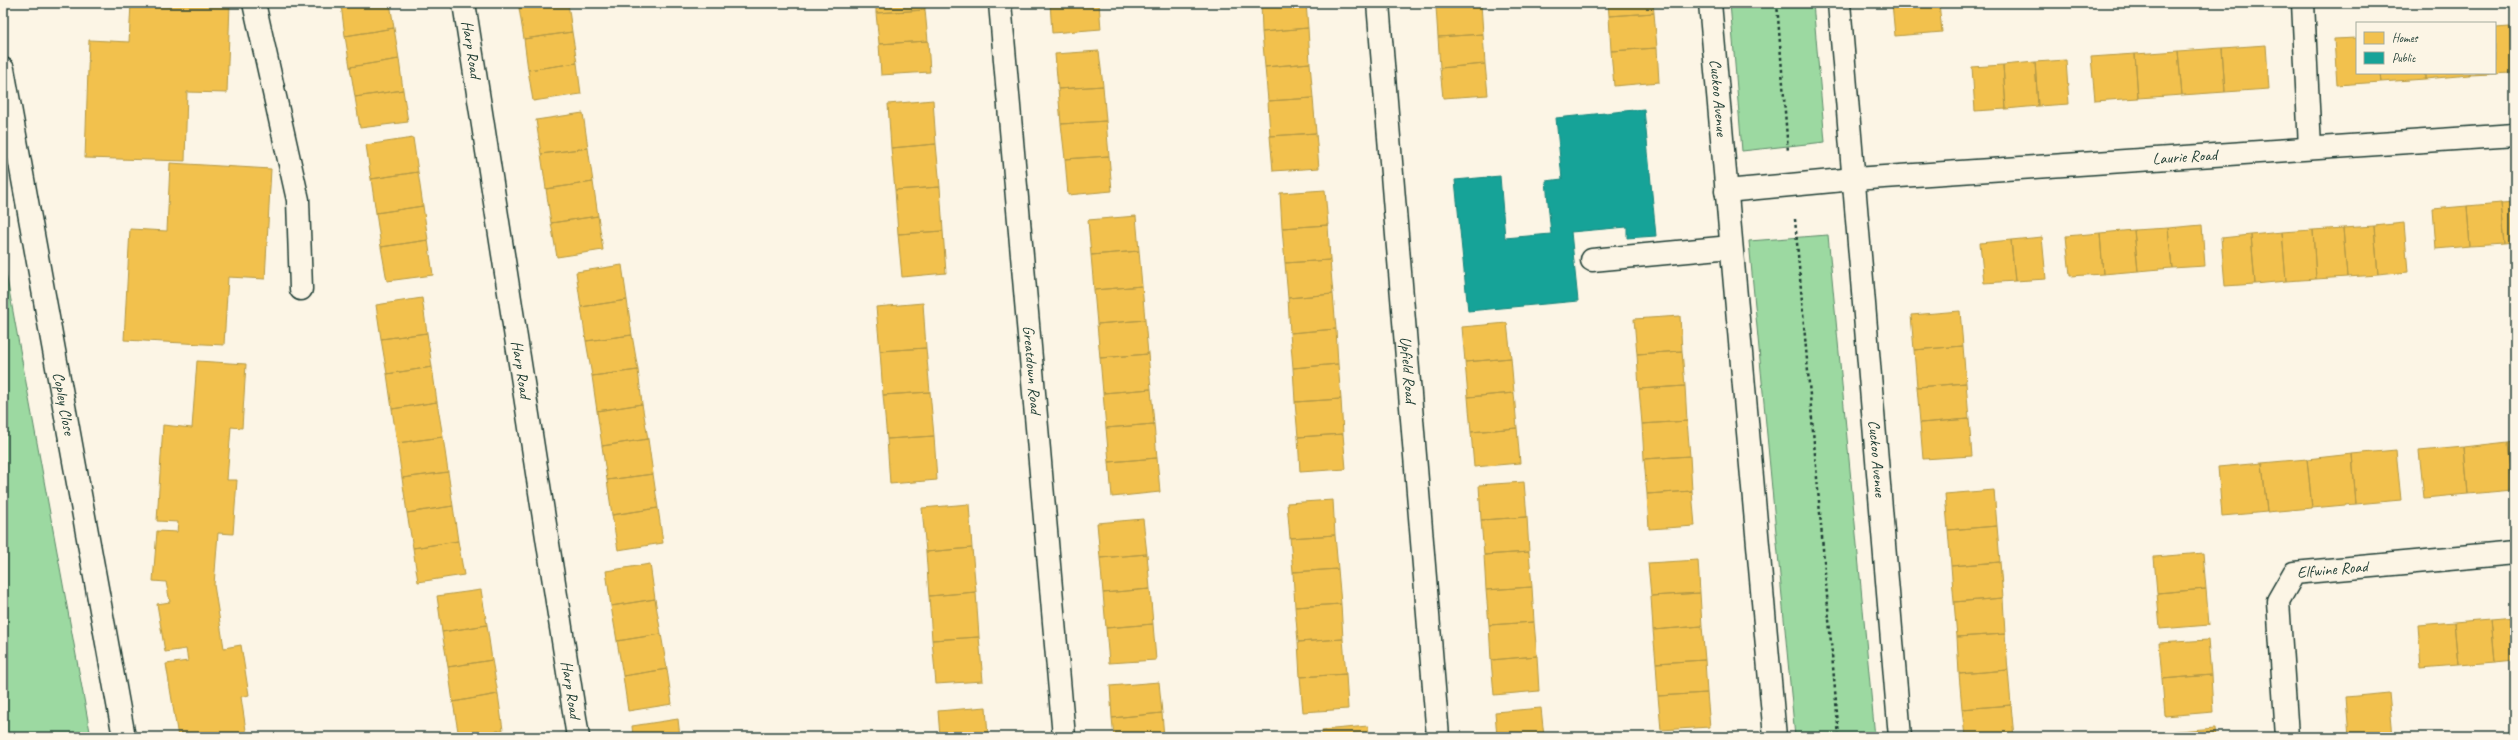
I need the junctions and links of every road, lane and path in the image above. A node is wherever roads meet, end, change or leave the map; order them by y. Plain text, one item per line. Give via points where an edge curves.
1 (254, 3) edge
2 (464, 3) edge
3 (1000, 3) edge
4 (1378, 3) edge
5 (1710, 3) edge
6 (1777, 3) edge
7 (1839, 3) edge
8 (2303, 3) edge
9 (3, 69) edge
10 (2515, 135) edge
11 (2310, 148) junction
12 (1788, 155) dead end
13 (1854, 179) junction
14 (1726, 191) junction
15 (1795, 220) dead end
16 (1731, 248) junction
17 (1592, 260) dead end
18 (301, 289) dead end
19 (2515, 553) edge
20 (124, 737) edge
21 (578, 737) edge
22 (1064, 737) edge
23 (1438, 737) edge
24 (1775, 737) edge
25 (1839, 737) edge
26 (1900, 737) edge
27 (2288, 737) edge

1 - 18 street via 298,200
2 - 21 street, Harp Road
3 - 22 street, Greatdown Road
4 - 23 street, Upfield Road
5 - 14 street, Cuckoo Avenue
6 - 12 path
7 - 13 street, Cuckoo Avenue
8 - 11 street
9 - 20 street, Copley Close
10 - 11 street, Laurie Road
11 - 13 street, Laurie Road
13 - 14 street
13 - 26 street, Cuckoo Avenue
14 - 16 street, Cuckoo Avenue
15 - 25 path
16 - 17 street
16 - 24 street, Cuckoo Avenue
19 - 27 street, Elfwine Road via 2294,573 2278,601

